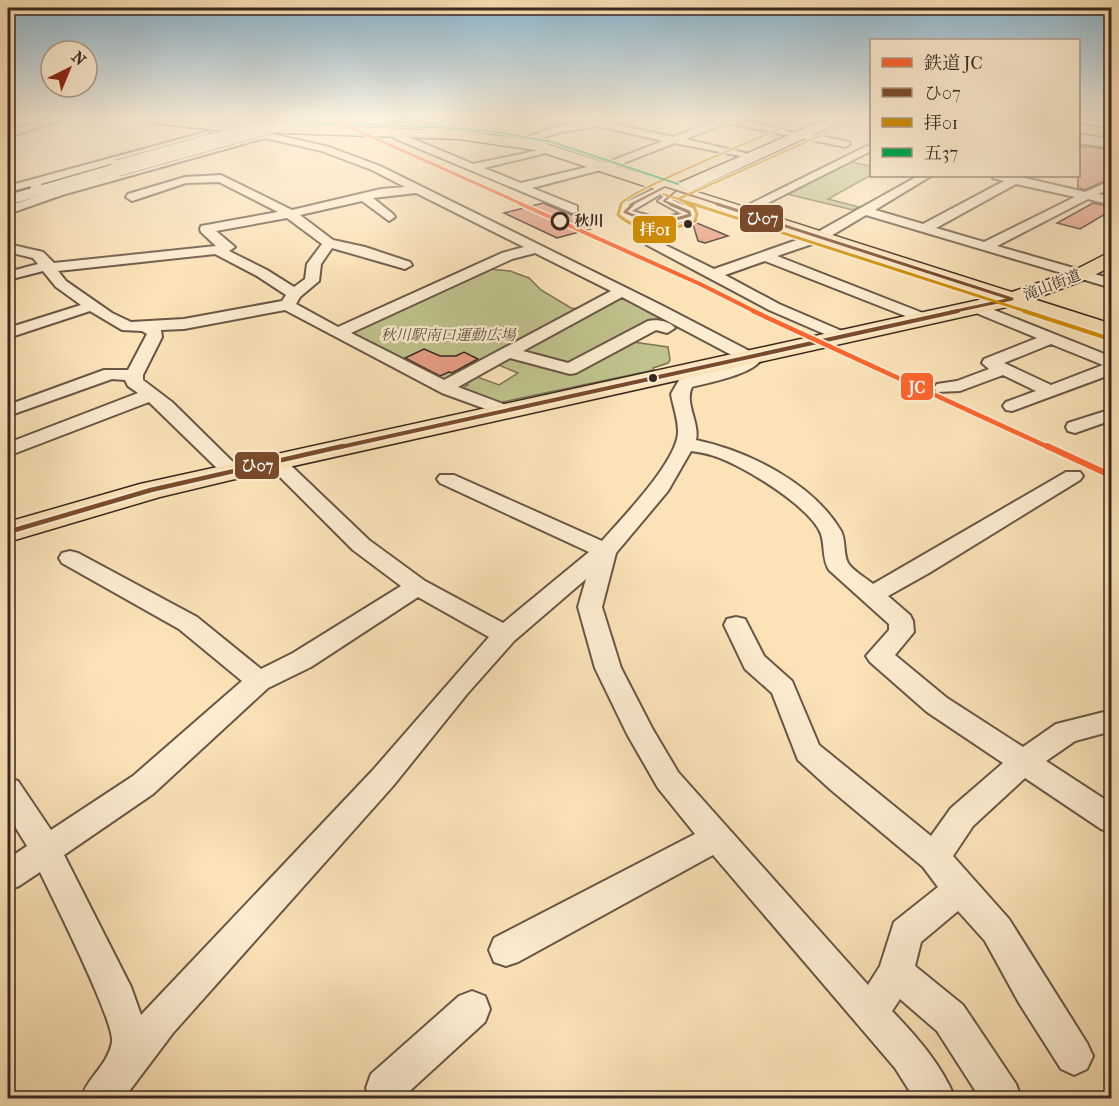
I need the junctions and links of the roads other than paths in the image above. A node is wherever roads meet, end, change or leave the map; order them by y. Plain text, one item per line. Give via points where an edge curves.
1 (89, 171) edge
2 (107, 171) edge
3 (139, 171) edge
4 (157, 171) edge
5 (380, 171) edge
6 (481, 171) edge
7 (585, 171) edge
8 (614, 171) edge
9 (713, 171) edge
10 (722, 171) edge
11 (825, 171) edge
12 (923, 177) edge
13 (1002, 177) edge
14 (185, 180) junction
15 (1016, 180) junction
16 (1112, 183) edge
17 (39, 186) junction
18 (520, 187) junction
19 (8, 189) edge
20 (418, 189) junction
21 (59, 192) junction
22 (672, 195) junction
23 (1088, 195) junction
24 (132, 197) dead end
25 (364, 197) junction
26 (8, 199) edge
27 (1112, 201) edge
28 (573, 209) dead end
29 (8, 210) edge
30 (865, 211) junction
31 (740, 212) junction
32 (289, 214) junction
33 (635, 216) junction
34 (389, 217) dead end
35 (924, 229) junction
36 (819, 237) junction
37 (329, 243) junction
38 (654, 245) dead end
39 (984, 247) junction
40 (8, 248) edge
41 (537, 248) junction
42 (217, 250) junction
43 (765, 256) junction
44 (1112, 257) edge
45 (405, 265) dead end
46 (49, 267) junction
47 (713, 274) junction
48 (1080, 275) junction
49 (8, 276) edge
50 (1112, 284) edge
51 (622, 291) junction
52 (291, 299) junction
53 (1012, 299) junction
54 (92, 306) junction
55 (974, 307) junction
56 (923, 318) junction
57 (147, 327) junction
58 (667, 328) dead end
59 (340, 332) junction
60 (1112, 332) edge
61 (8, 333) edge
62 (843, 337) junction
63 (1051, 338) junction
64 (510, 353) junction
65 (748, 357) junction
66 (1112, 363) edge
67 (1112, 368) edge
68 (1004, 369) junction
69 (134, 375) junction
70 (444, 387) junction
71 (943, 388) dead end
72 (1050, 391) junction
73 (150, 395) junction
74 (1012, 406) dead end
75 (8, 411) edge
76 (505, 411) junction
77 (1112, 414) edge
78 (8, 420) edge
79 (1075, 427) dead end
80 (32, 441) junction
81 (685, 444) junction
82 (8, 450) edge
83 (275, 461) junction
84 (231, 471) junction
85 (1073, 476) dead end
86 (447, 479) dead end
87 (8, 532) edge
88 (605, 551) junction
89 (70, 558) dead end
90 (417, 586) junction
91 (871, 595) junction
92 (736, 625) dead end
93 (505, 635) junction
94 (259, 681) junction
95 (1112, 720) edge
96 (1023, 762) junction
97 (8, 790) edge
98 (1112, 820) edge
99 (716, 838) junction
100 (46, 850) junction
101 (934, 857) junction
102 (8, 876) edge
103 (960, 889) junction
104 (506, 950) dead end
105 (896, 973) junction
106 (472, 1009) dead end
107 (870, 1014) junction
108 (1074, 1056) dead end
109 (114, 1090) edge
110 (384, 1095) edge
111 (936, 1098) edge
112 (1002, 1098) edge

1 - 17 street
2 - 17 street, bridge
3 - 21 street
4 - 14 street
5 - 20 street
6 - 18 street
7 - 18 street
8 - 22 main road
9 - 22 street
10 - 22 street
11 - 31 street
12 - 30 street
13 - 15 street
14 - 24 street
14 - 32 street via 223,179
15 - 23 street
15 - 35 street
16 - 23 street
17 - 19 street
17 - 21 street
17 - 26 street
18 - 28 street
20 - 25 street
20 - 41 street
21 - 29 street
22 - 31 main road
22 - 33 street via 634,211
22 - 33 street via 627,207 625,212
22 - 33 street via 690,215 660,223
23 - 27 street
23 - 39 street
25 - 32 street
25 - 34 street
30 - 35 street
30 - 36 street
31 - 36 main road
32 - 37 street
32 - 42 street via 206,229 228,247
35 - 39 street
36 - 43 street
36 - 53 main road
37 - 45 street
37 - 52 street via 314,264 312,280
38 - 47 street
39 - 48 street
40 - 46 street via 38,255
41 - 51 street
41 - 59 street via 507,256
42 - 46 street
42 - 52 street via 262,273
43 - 47 street
43 - 56 street
44 - 48 main road, 滝山街道
46 - 49 street
46 - 54 street via 58,282
47 - 62 street via 774,307
48 - 50 street
48 - 53 main road, 滝山街道
51 - 64 street
51 - 65 street
52 - 57 street via 184,324
52 - 59 street via 293,310
53 - 55 main road, 滝山街道
53 - 60 main road
54 - 57 street via 128,327
54 - 61 street
55 - 56 main road, 滝山街道
55 - 63 street
56 - 62 main road, 滝山街道
57 - 69 street via 155,333 154,337
58 - 64 street via 654,324 570,369
59 - 70 street
62 - 65 main road, 滝山街道
63 - 66 street
63 - 68 street via 990,363
64 - 70 street
65 - 76 main road, 滝山街道
65 - 81 street via 753,360 741,367 685,384 680,394 688,432
67 - 72 street
68 - 71 street via 960,386
68 - 72 street
69 - 73 street via 134,382
69 - 75 street via 110,374
70 - 76 street
72 - 74 street
73 - 80 street
73 - 84 street
76 - 83 main road, 滝山街道
77 - 79 street
78 - 80 street
80 - 82 street
81 - 88 street via 669,476
81 - 91 street via 720,451 765,472 798,498 820,516 832,534 837,565
83 - 84 main road, 滝山街道
83 - 90 street via 361,545
84 - 87 main road, 滝山街道
85 - 91 street
86 - 88 street
88 - 93 street
88 - 99 street via 590,607 608,668 668,780
89 - 94 street via 188,623
90 - 93 street
90 - 94 street via 302,660
91 - 96 street via 901,621 902,632 879,656 937,705
92 - 101 street via 754,662 783,688 808,752
93 - 109 street via 383,778 160,1020
94 - 100 street via 143,785
95 - 96 street via 1066,732
96 - 98 street
96 - 101 street via 962,817
97 - 100 street
99 - 104 street
99 - 107 street
100 - 102 street
100 - 109 street via 118,1000 131,1040
101 - 103 street
103 - 105 street via 906,933
103 - 108 street via 997,930
105 - 107 street
105 - 112 street via 950,1018
106 - 110 street
107 - 111 street via 908,1055

